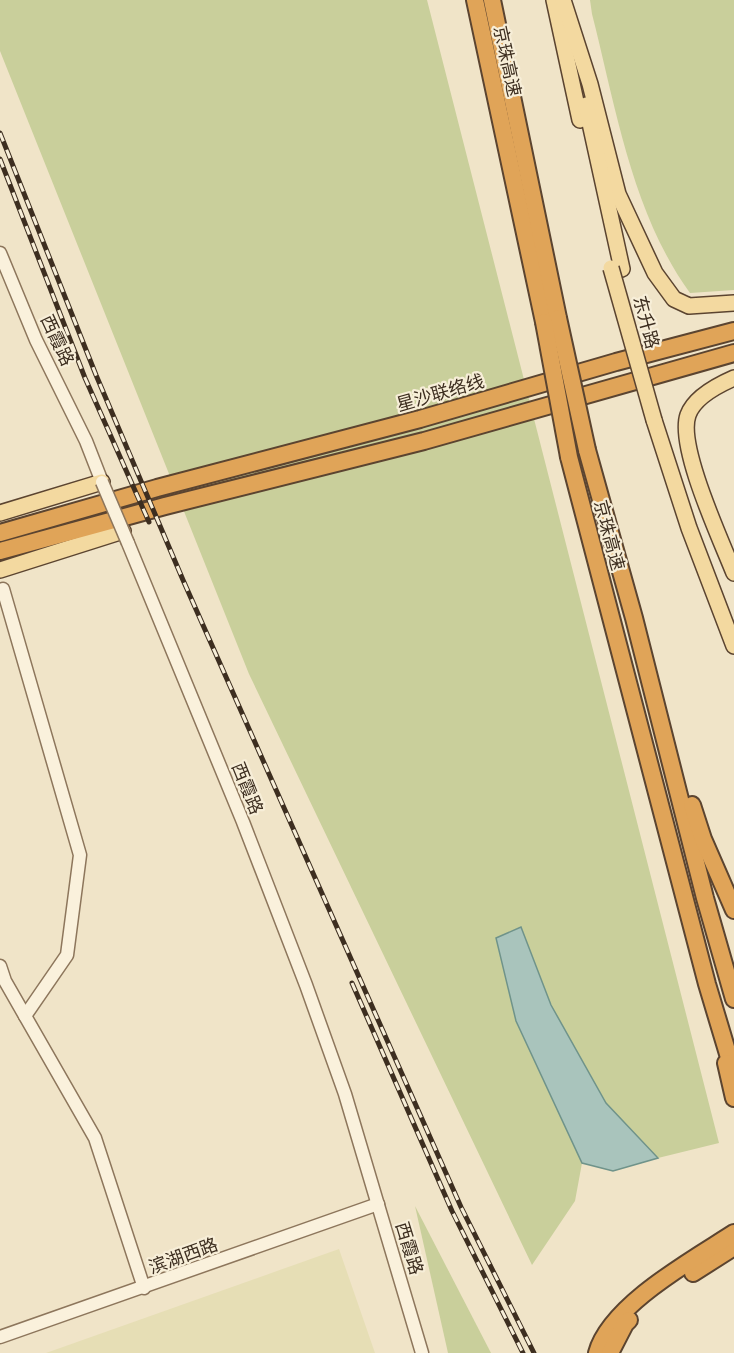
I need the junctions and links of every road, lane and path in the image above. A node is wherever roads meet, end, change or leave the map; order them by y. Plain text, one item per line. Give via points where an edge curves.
1 (475, 0) edge
2 (492, 0) edge
3 (554, 0) edge
4 (563, 0) edge
5 (0, 253) edge
6 (617, 269) junction
7 (734, 303) edge
8 (551, 320) junction
9 (734, 331) edge
10 (734, 353) edge
11 (734, 378) edge
12 (658, 419) junction
13 (102, 482) junction
14 (0, 513) edge
15 (0, 533) edge
16 (125, 537) junction
17 (0, 551) edge
18 (0, 570) edge
19 (734, 573) edge
20 (3, 589) dead end
21 (634, 618) junction
22 (734, 627) edge
23 (734, 646) edge
24 (734, 910) edge
25 (0, 966) edge
26 (707, 984) junction
27 (734, 999) edge
28 (25, 1016) junction
29 (734, 1074) edge
30 (734, 1098) edge
31 (378, 1204) junction
32 (734, 1233) edge
33 (734, 1247) edge
34 (144, 1288) junction
35 (0, 1337) edge
36 (422, 1353) edge
37 (597, 1353) edge
38 (610, 1353) edge

1 - 8 highway, 京珠高速
2 - 8 highway, 京珠高速
3 - 6 main road, 东升路
4 - 6 main road, 东升路
4 - 7 main road via 590,84 618,194 655,273 674,299 689,306
5 - 13 street, 西霞路
6 - 12 main road, 东升路, bridge
8 - 21 highway, 京珠高速, bridge
8 - 26 highway, 京珠高速, bridge via 569,457
9 - 15 highway, 星沙联络线
10 - 17 highway via 424,441
11 - 19 main road via 698,399 688,413 686,427 691,462
12 - 22 main road, 东升路
12 - 23 main road, 东升路 via 689,528
13 - 14 main road
13 - 16 street, 西霞路, bridge
16 - 18 main road
16 - 31 street, 西霞路 via 306,985 345,1094
20 - 28 street via 80,855 67,956
21 - 24 highway via 703,839
21 - 27 highway, 京珠高速
25 - 28 street
26 - 29 highway, 京珠高速
26 - 30 highway
28 - 34 street via 95,1138
31 - 34 street, 滨湖西路
31 - 36 street, 西霞路
32 - 37 highway via 670,1274 623,1312
33 - 38 highway via 657,1295 625,1324
34 - 35 street, 滨湖西路

